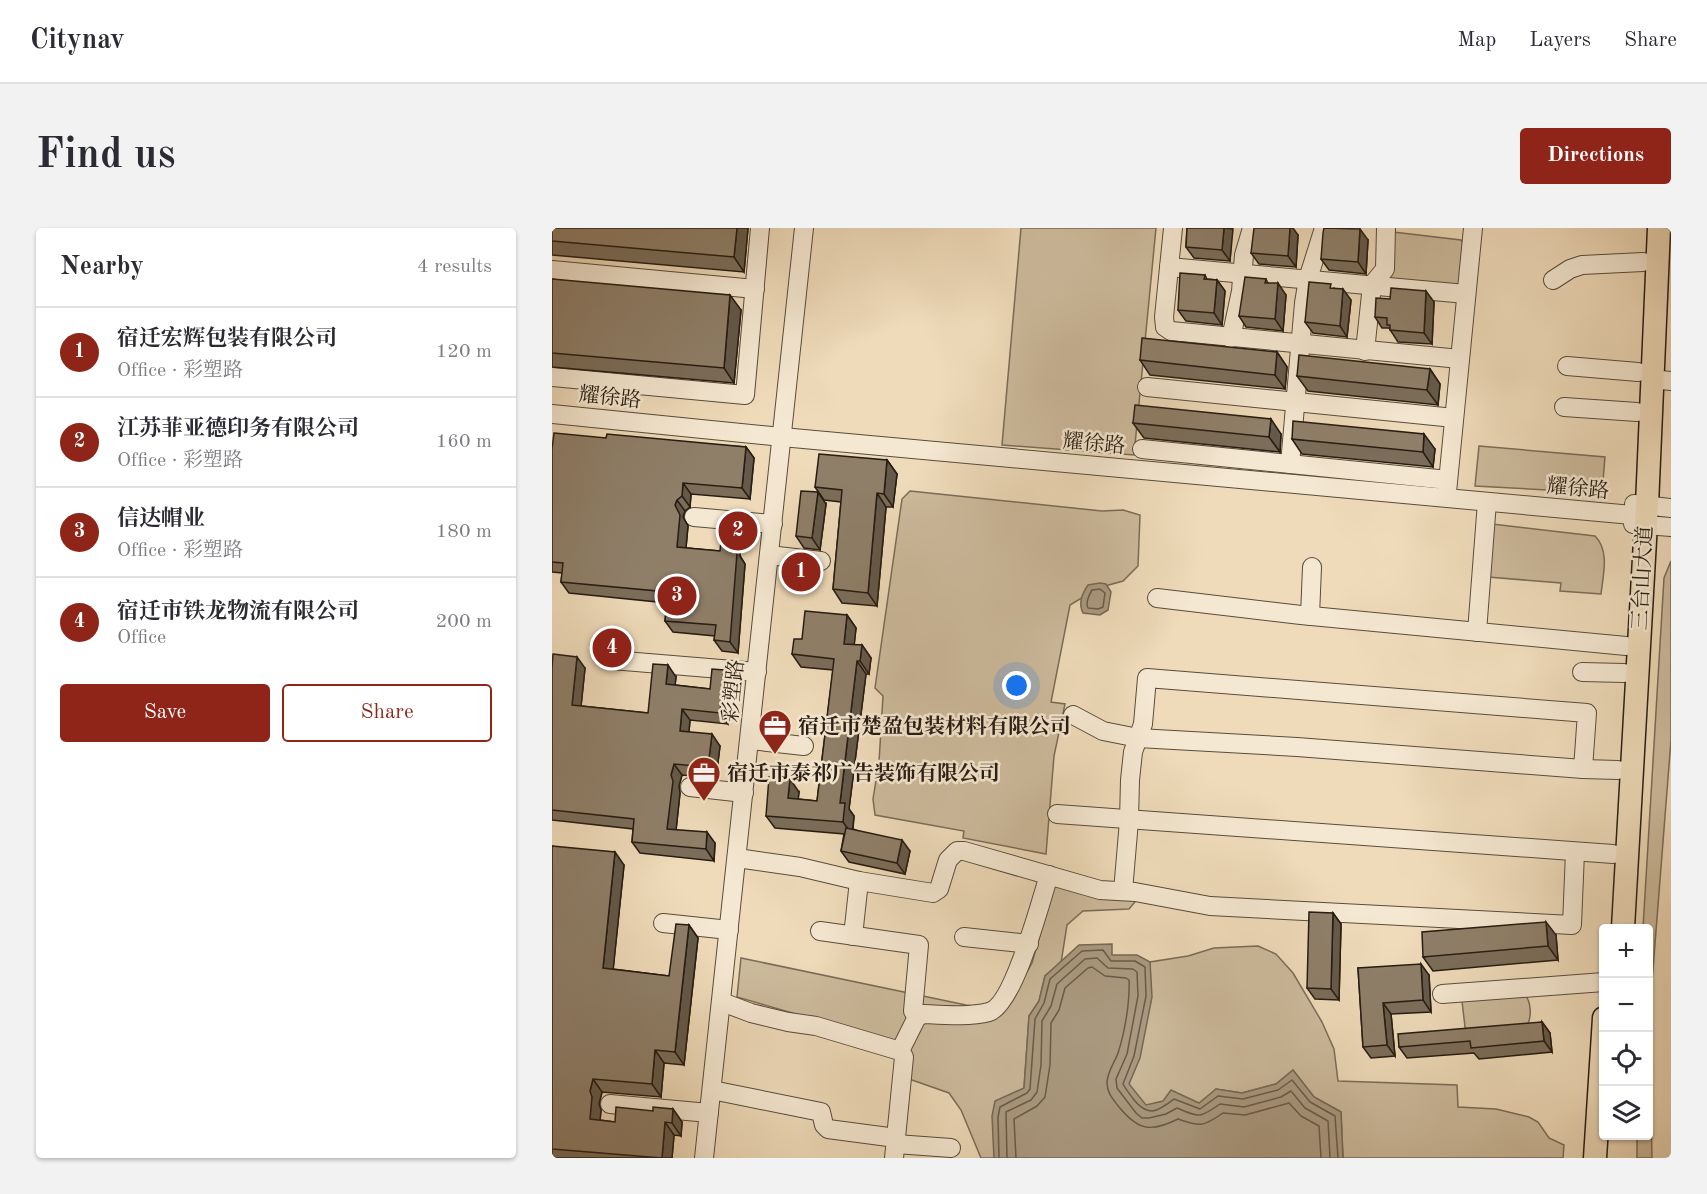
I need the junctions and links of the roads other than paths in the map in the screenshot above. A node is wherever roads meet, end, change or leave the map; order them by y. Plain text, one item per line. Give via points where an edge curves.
1 (760, 228) edge
2 (804, 228) edge
3 (1173, 228) edge
4 (1252, 228) edge
5 (1324, 228) edge
6 (1386, 228) edge
7 (1468, 228) edge
8 (1645, 228) edge
9 (1659, 228) edge
10 (1643, 262) junction
11 (1169, 267) junction
12 (552, 270) edge
13 (1242, 274) junction
14 (1308, 279) junction
15 (1553, 280) dead end
16 (1372, 285) junction
17 (755, 289) junction
18 (1466, 294) junction
19 (1231, 338) junction
20 (1301, 345) junction
21 (1365, 351) junction
22 (1460, 359) junction
23 (1567, 366) dead end
24 (552, 377) edge
25 (1654, 377) edge
26 (1147, 387) dead end
27 (1296, 402) junction
28 (1564, 406) dead end
29 (1637, 412) junction
30 (552, 414) edge
31 (1454, 418) junction
32 (782, 437) junction
33 (1142, 448) dead end
34 (1290, 464) junction
35 (1448, 480) junction
36 (1447, 498) junction
37 (1487, 502) junction
38 (1671, 508) edge
39 (1638, 515) junction
40 (694, 518) dead end
41 (773, 524) junction
42 (1671, 527) edge
43 (769, 555) junction
44 (821, 561) dead end
45 (1312, 567) dead end
46 (1157, 598) dead end
47 (1310, 616) junction
48 (1477, 632) junction
49 (1626, 646) junction
50 (612, 660) dead end
51 (757, 672) junction
52 (1582, 672) dead end
53 (1624, 673) junction
54 (1073, 715) dead end
55 (1138, 738) junction
56 (750, 740) junction
57 (804, 746) dead end
58 (1583, 770) junction
59 (1618, 770) junction
60 (690, 787) dead end
61 (744, 793) junction
62 (1057, 814) dead end
63 (1129, 821) junction
64 (1575, 852) junction
65 (1613, 854) junction
66 (737, 858) junction
67 (1049, 875) junction
68 (860, 881) junction
69 (1123, 891) junction
70 (663, 923) dead end
71 (1609, 924) edge
72 (1623, 924) edge
73 (729, 930) junction
74 (820, 931) dead end
75 (852, 936) junction
76 (964, 937) dead end
77 (1029, 944) junction
78 (1599, 982) edge
79 (1442, 994) dead end
80 (722, 1002) junction
81 (917, 1017) junction
82 (1603, 1032) edge
83 (900, 1051) junction
84 (712, 1090) junction
85 (610, 1104) dead end
86 (710, 1113) junction
87 (1610, 1140) edge
88 (895, 1146) edge
89 (951, 1148) dead end
90 (704, 1158) edge
91 (1595, 1158) edge
92 (1608, 1158) edge

1 - 17 street
2 - 32 street, 彩塑路
3 - 11 street
4 - 13 street
5 - 14 street
6 - 16 street via 1385,269
7 - 18 street
8 - 10 main road, 三台山大道
9 - 25 main road, 三台山大道
10 - 15 street via 1582,265
10 - 25 main road, 三台山大道
11 - 13 street
11 - 19 street via 1166,327 1180,334
12 - 17 street
13 - 14 street
13 - 19 street
14 - 16 street
14 - 20 street
16 - 18 street
16 - 21 street
17 - 24 street via 745,395
18 - 22 street
19 - 20 street
20 - 21 street
20 - 27 street
21 - 22 street
22 - 31 street
23 - 25 street
25 - 29 main road, 三台山大道
25 - 39 main road, 三台山大道
26 - 27 street
27 - 31 street
27 - 34 street
28 - 29 street
29 - 39 main road, 三台山大道
30 - 32 street, 耀徐路
31 - 35 street
32 - 36 street, 耀徐路
32 - 41 street, 彩塑路
33 - 34 street
34 - 35 street
35 - 36 street
36 - 37 street, 耀徐路
37 - 39 street, 耀徐路
37 - 48 street
38 - 39 street
39 - 42 street
39 - 49 main road, 三台山大道
39 - 72 main road, 三台山大道
40 - 41 street
41 - 43 street, 彩塑路
43 - 44 street
43 - 51 street, 彩塑路
45 - 47 street
46 - 47 street
47 - 48 street
48 - 49 street
49 - 53 main road, 三台山大道
50 - 51 street
51 - 56 street, 彩塑路
52 - 53 street
53 - 59 main road, 三台山大道
54 - 55 street via 1103,731
55 - 58 street
55 - 58 street via 1147,678 1587,712
55 - 63 street via 1133,752
56 - 57 street
56 - 61 street, 彩塑路
58 - 59 street
59 - 65 main road, 三台山大道
60 - 61 street
61 - 66 street, 彩塑路
62 - 63 street
63 - 64 street
63 - 69 street
64 - 65 street
64 - 69 street via 1572,925 1210,906
65 - 71 main road, 三台山大道
66 - 68 street
66 - 73 street, 彩塑路
67 - 68 street via 957,850 948,860 939,889 933,893
67 - 69 street via 1100,890
67 - 77 street
68 - 75 street
70 - 73 street
73 - 80 street, 彩塑路
74 - 75 street
75 - 81 street via 919,945 913,1011
76 - 77 street
77 - 81 street via 1000,1006 990,1012
78 - 79 street
80 - 83 street
80 - 84 street, 彩塑路
81 - 83 street
82 - 91 main road
83 - 88 street via 904,1057
84 - 86 street, 彩塑路
84 - 88 street via 821,1112 828,1129
85 - 86 street
86 - 90 street, 彩塑路
87 - 92 main road
88 - 89 street

